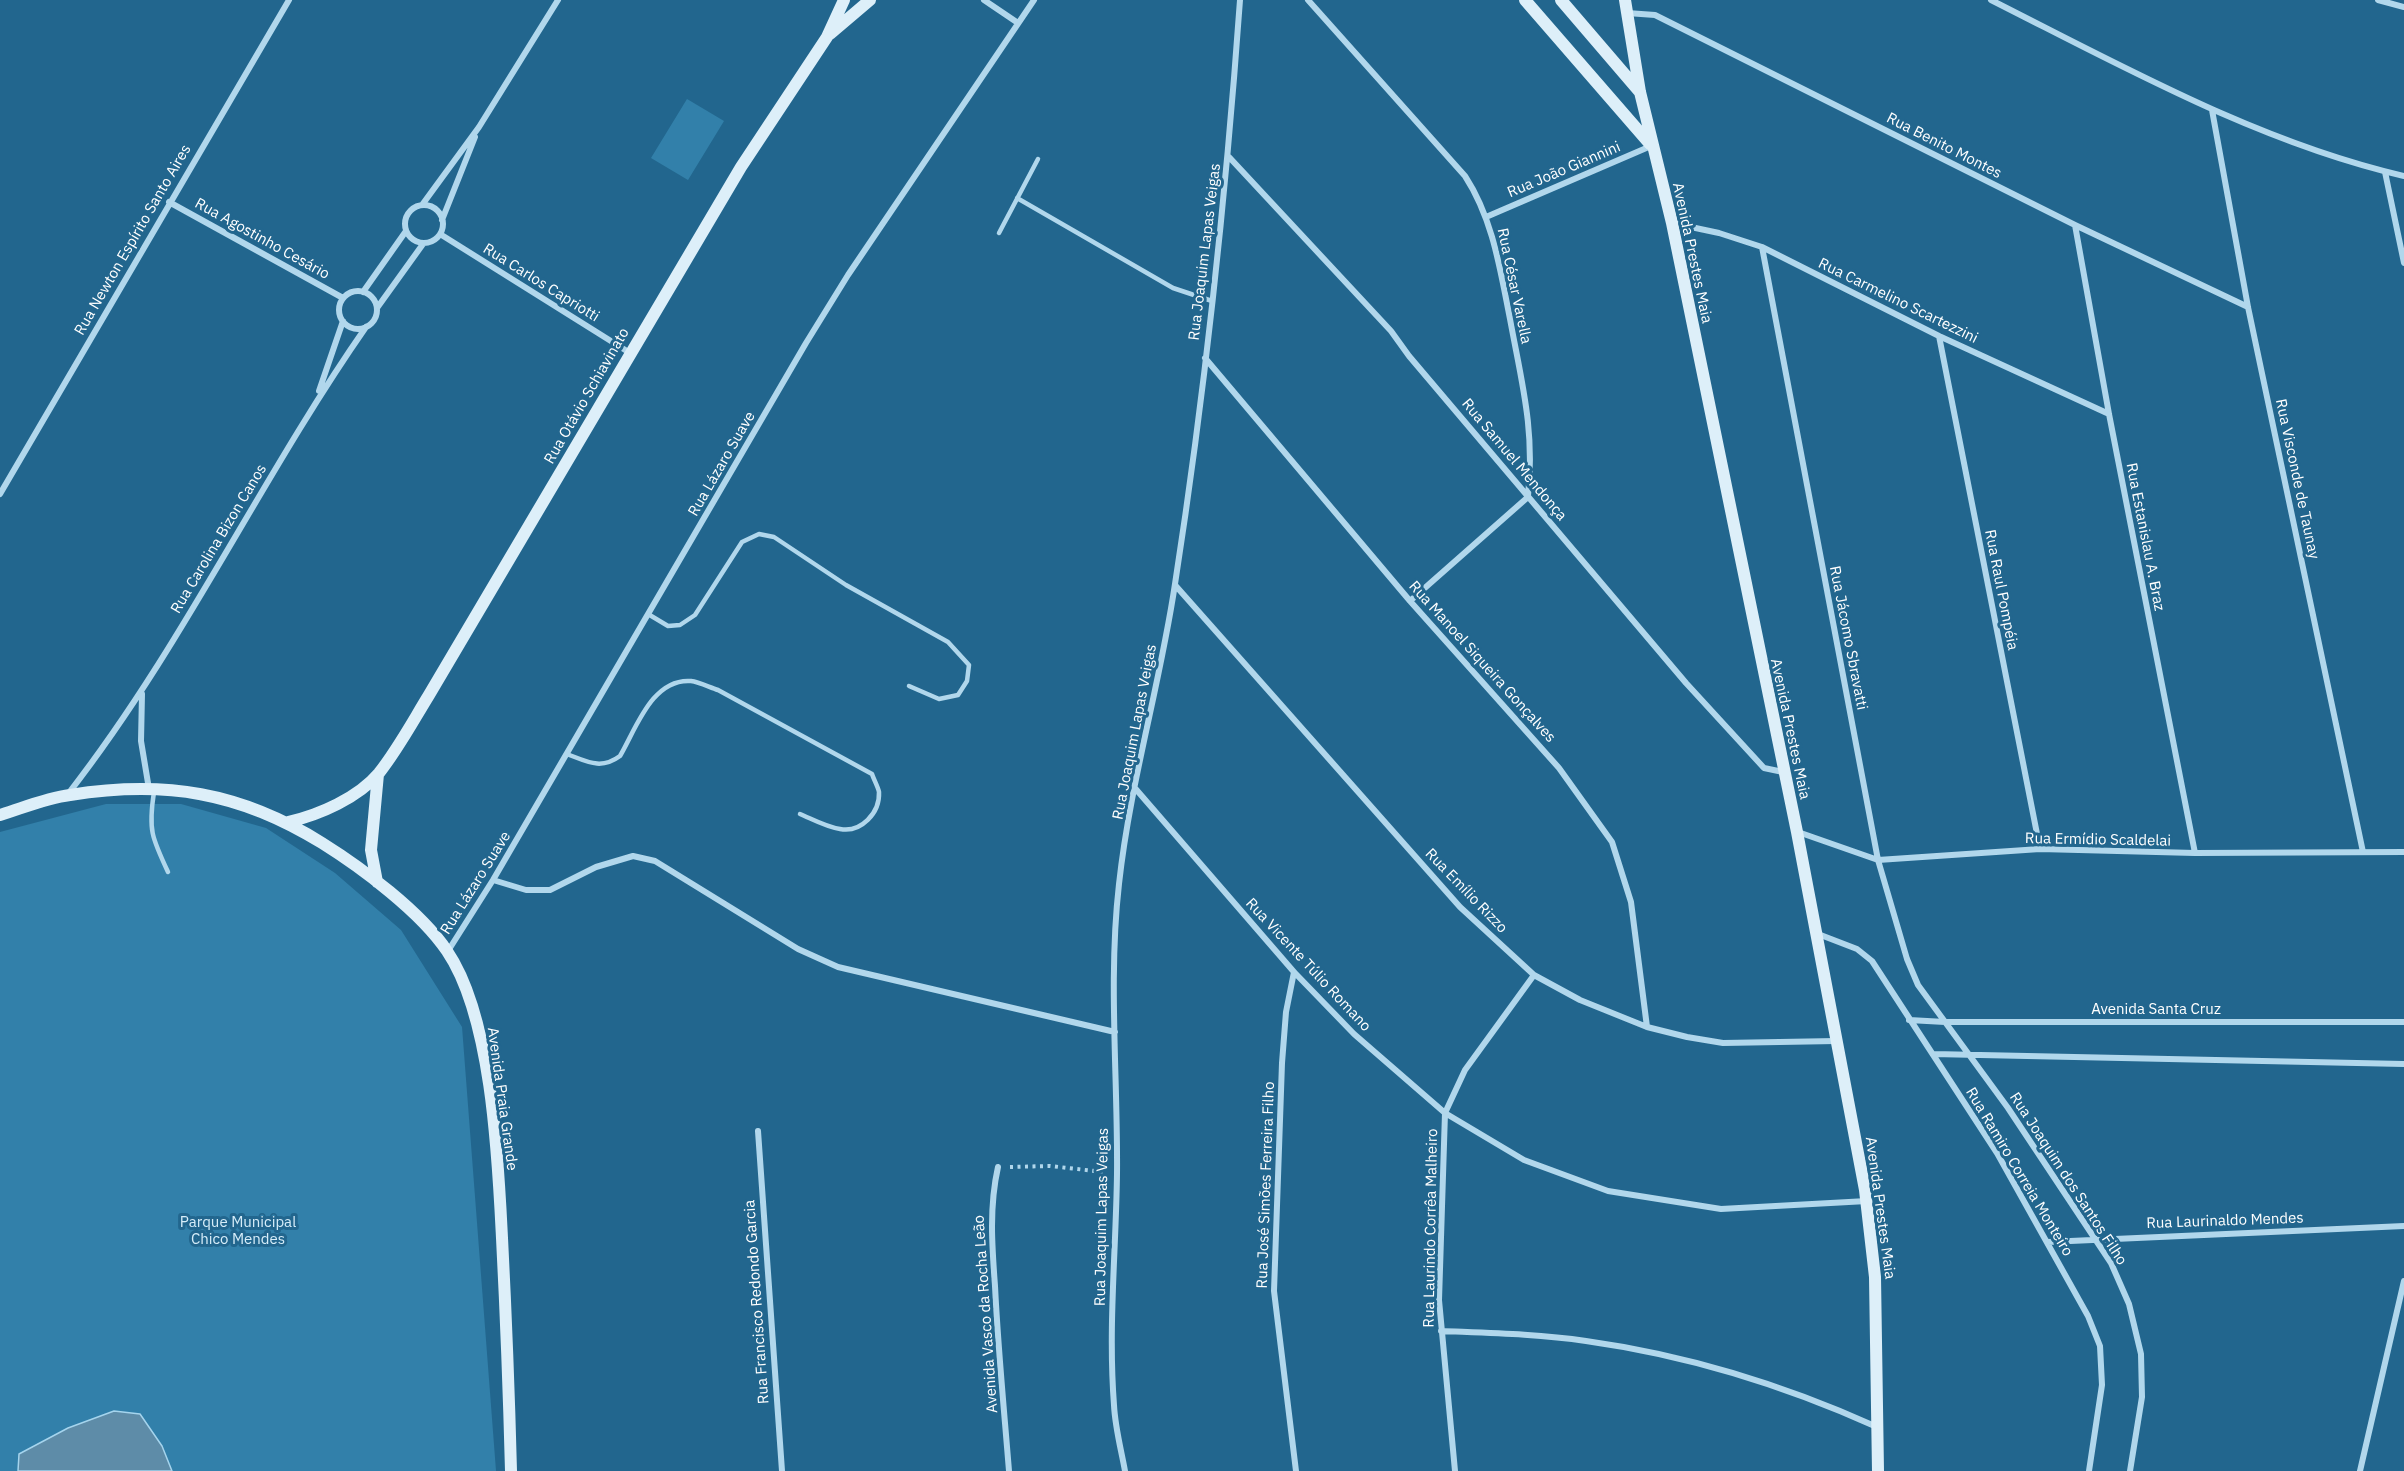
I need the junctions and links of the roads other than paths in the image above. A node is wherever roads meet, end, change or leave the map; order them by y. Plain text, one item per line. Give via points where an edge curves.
1 (289, 0) edge
2 (558, 0) edge
3 (844, 0) edge
4 (870, 0) edge
5 (984, 0) edge
6 (1034, 0) edge
7 (1240, 0) edge
8 (1308, 0) edge
9 (1525, 0) edge
10 (1561, 0) edge
11 (1625, 0) edge
12 (1990, 0) edge
13 (2378, 0) edge
14 (2404, 7) edge
15 (1627, 13) junction
16 (1018, 23) junction
17 (827, 37) junction
18 (1640, 92) junction
19 (2212, 110) junction
20 (479, 127) junction
21 (1652, 146) junction
22 (1229, 157) junction
23 (1038, 159) dead end
24 (2385, 172) junction
25 (2404, 176) edge
26 (1017, 198) junction
27 (169, 202) junction
28 (422, 205) junction
29 (1486, 217) junction
30 (442, 220) junction
31 (1672, 223) junction
32 (2075, 225) junction
33 (405, 231) junction
34 (999, 233) dead end
35 (440, 234) junction
36 (423, 244) junction
37 (1762, 247) junction
38 (2404, 263) edge
39 (363, 292) junction
40 (343, 298) junction
41 (1212, 301) junction
42 (2248, 307) junction
43 (377, 308) junction
44 (343, 321) junction
45 (366, 327) junction
46 (1939, 336) junction
47 (630, 353) junction
48 (1205, 358) junction
49 (317, 397) junction
50 (2109, 414) junction
51 (0, 494) edge
52 (1528, 497) junction
53 (1175, 585) junction
54 (1410, 601) junction
55 (648, 614) junction
56 (909, 686) dead end
57 (142, 693) junction
58 (567, 754) junction
59 (1783, 772) junction
60 (378, 774) junction
61 (1134, 788) junction
62 (152, 789) junction
63 (68, 795) junction
64 (0, 814) edge
65 (800, 814) dead end
66 (288, 822) junction
67 (1797, 832) junction
68 (2040, 849) junction
69 (2363, 852) junction
70 (2404, 852) edge
71 (2195, 853) junction
72 (1878, 860) junction
73 (168, 872) dead end
74 (493, 880) junction
75 (377, 882) junction
76 (1818, 934) junction
77 (448, 951) junction
78 (1294, 972) junction
79 (1534, 975) junction
80 (1909, 1020) junction
81 (1945, 1022) junction
82 (2404, 1022) edge
83 (1647, 1027) junction
84 (1115, 1032) junction
85 (1836, 1041) junction
86 (1933, 1054) junction
87 (1971, 1056) junction
88 (2404, 1064) edge
89 (1445, 1113) junction
90 (758, 1131) dead end
91 (998, 1167) road end
92 (1867, 1201) junction
93 (2404, 1226) edge
94 (2094, 1238) junction
95 (2048, 1242) junction
96 (2404, 1281) edge
97 (1441, 1331) junction
98 (1877, 1428) junction
99 (512, 1471) edge
100 (782, 1471) edge
101 (1009, 1471) edge
102 (1125, 1471) edge
103 (1296, 1471) edge
104 (1455, 1471) edge
105 (1878, 1471) edge
106 (2089, 1471) edge
107 (2130, 1471) edge
108 (2360, 1471) edge

1 - 27 street, Rua Newton Espírito Santo Aires
2 - 20 street
3 - 17 street, Rua Otávio Schiavinato
4 - 17 street, Rua Otávio Schiavinato
5 - 16 street
6 - 16 street, Rua Lázaro Suave
7 - 22 street, Rua Joaquim Lapas Veigas
8 - 29 street, Rua César Varella via 1465,176
9 - 21 street
10 - 18 street
11 - 15 street, Avenida Prestes Maia
12 - 19 street
13 - 14 street
15 - 18 street, Avenida Prestes Maia
15 - 32 street, Rua Benito Montes via 1655,15
16 - 55 street, Rua Lázaro Suave via 848,275
17 - 47 street, Rua Otávio Schiavinato via 741,167
18 - 21 street, Avenida Prestes Maia
19 - 24 street
19 - 42 street, Rua Visconde de Taunay
20 - 28 street
20 - 30 street
21 - 29 street, Rua João Giannini
21 - 31 street, Avenida Prestes Maia
22 - 41 street, Rua Joaquim Lapas Veigas
22 - 52 street, Rua Samuel Mendonça via 1391,331
23 - 26 lane
24 - 25 street
24 - 38 street
26 - 34 lane
26 - 41 lane via 1173,288
27 - 40 street, Rua Agostinho Cesário
27 - 51 street, Rua Newton Espírito Santo Aires
28 - 30 street via 435,209
28 - 33 street via 407,214
29 - 52 street, Rua César Varella via 1495,244 1529,417 1532,457
30 - 35 street
31 - 37 street, Rua Carmelino Scartezzini
31 - 59 street, Avenida Prestes Maia
32 - 42 street, Rua Benito Montes
32 - 50 street, Rua Estanislau A. Braz
33 - 36 street via 412,240
33 - 39 street
35 - 36 street
35 - 47 street, Rua Carlos Capriotti
36 - 43 street
37 - 46 street, Rua Carmelino Scartezzini
37 - 72 street, Rua Jácomo Sbravatti
39 - 40 street via 352,292
39 - 43 street via 373,298
40 - 44 street via 339,309
41 - 48 street, Rua Joaquim Lapas Veigas
42 - 69 street, Rua Visconde de Taunay
43 - 45 street via 375,320
44 - 45 street via 353,329
44 - 49 street, Rua Carolina Bizon Canos
45 - 49 street, Rua Carolina Bizon Canos
46 - 50 street, Rua Carmelino Scartezzini
46 - 68 street, Rua Raul Pompéia
47 - 60 street, Rua Otávio Schiavinato via 429,695
48 - 53 street, Rua Joaquim Lapas Veigas
48 - 54 street, Rua Manoel Siqueira Gonçalves
49 - 57 street, Rua Carolina Bizon Canos
50 - 71 street, Rua Estanislau A. Braz
52 - 54 street
52 - 59 street, Rua Samuel Mendonça via 1736,739 1764,768
53 - 61 street, Rua Joaquim Lapas Veigas
53 - 79 street, Rua Emílio Rizzo via 1460,907
54 - 83 street, Rua Manoel Siqueira Gonçalves via 1559,768 1612,842 1631,902
55 - 56 lane via 668,626 680,625 695,615 742,542 759,534 774,537 846,585 948,642 969,665 967,681 958,695 939,699
55 - 58 street, Rua Lázaro Suave
57 - 62 street, Rua Carolina Bizon Canos via 141,741
57 - 63 street, Rua Carolina Bizon Canos
58 - 65 lane via 598,766 611,762 620,756 654,696 669,686 690,681 718,690 872,774 879,792 876,806 870,819 859,828 841,830
58 - 74 street, Rua Lázaro Suave
59 - 67 street, Avenida Prestes Maia
60 - 66 street, Rua Otávio Schiavinato via 317,816
60 - 75 street, Rua Otávio Schiavinato via 371,850
61 - 78 street, Rua Vicente Túlio Romano
61 - 84 street, Rua Joaquim Lapas Veigas via 1119,885
62 - 63 street, Avenida Praia Grande
62 - 66 street, Avenida Praia Grande via 193,791
62 - 73 lane via 153,840
63 - 64 street, Avenida Praia Grande
66 - 75 street, Avenida Praia Grande
67 - 72 street, Rua Ermídio Scaldelai
67 - 76 street, Avenida Prestes Maia
68 - 71 street, Rua Ermídio Scaldelai
68 - 72 street, Rua Ermídio Scaldelai
69 - 70 street, Rua Ermídio Scaldelai
69 - 71 street, Rua Ermídio Scaldelai
72 - 81 street, Rua Jácomo Sbravatti via 1907,959 1918,985
74 - 77 street, Rua Lázaro Suave
74 - 84 street via 526,890 550,890 596,867 633,856 655,861 798,949 838,967
75 - 77 street, Avenida Praia Grande
76 - 80 street, Rua Ramiro Correia Monteiro via 1857,949 1872,961
76 - 85 street, Avenida Prestes Maia
77 - 99 street, Avenida Praia Grande via 479,1030 490,1096 498,1170
78 - 89 street, Rua Vicente Túlio Romano via 1354,1034
78 - 103 street, Rua José Simões Ferreira Filho via 1282,1063 1274,1291
79 - 83 street, Rua Emílio Rizzo via 1580,1000
79 - 89 street, Rua Laurindo Corrêa Malheiro via 1465,1070
80 - 81 street, Avenida Santa Cruz
80 - 86 street, Rua Ramiro Correia Monteiro
81 - 82 street, Avenida Santa Cruz
81 - 87 street, Rua Joaquim dos Santos Filho
83 - 85 street, Rua Emílio Rizzo via 1723,1043
84 - 102 street, Rua Joaquim Lapas Veigas via 1117,1173 1112,1326 1114,1407
85 - 92 street, Avenida Prestes Maia
86 - 87 street
86 - 95 street, Rua Ramiro Correia Monteiro
87 - 88 street
87 - 94 street, Rua Joaquim dos Santos Filho
89 - 92 street, Rua Vicente Túlio Romano via 1524,1160 1608,1191 1721,1209
89 - 97 street, Rua Laurindo Corrêa Malheiro via 1440,1216
90 - 100 street, Rua Francisco Redondo Garcia
91 - 101 street, Avenida Vasco da Rocha Leão via 992,1194 992,1248
92 - 98 street, Avenida Prestes Maia via 1875,1277
93 - 94 street, Rua Laurinaldo Mendes
94 - 95 street, Rua Laurinaldo Mendes
94 - 107 street, Rua Joaquim dos Santos Filho via 2111,1263 2129,1304 2141,1354 2142,1397
95 - 106 street, Rua Ramiro Correia Monteiro via 2100,1346 2102,1384
96 - 108 street
97 - 98 street via 1585,1340 1659,1353 1770,1384
97 - 104 street, Rua Laurindo Corrêa Malheiro
98 - 105 street, Avenida Prestes Maia

